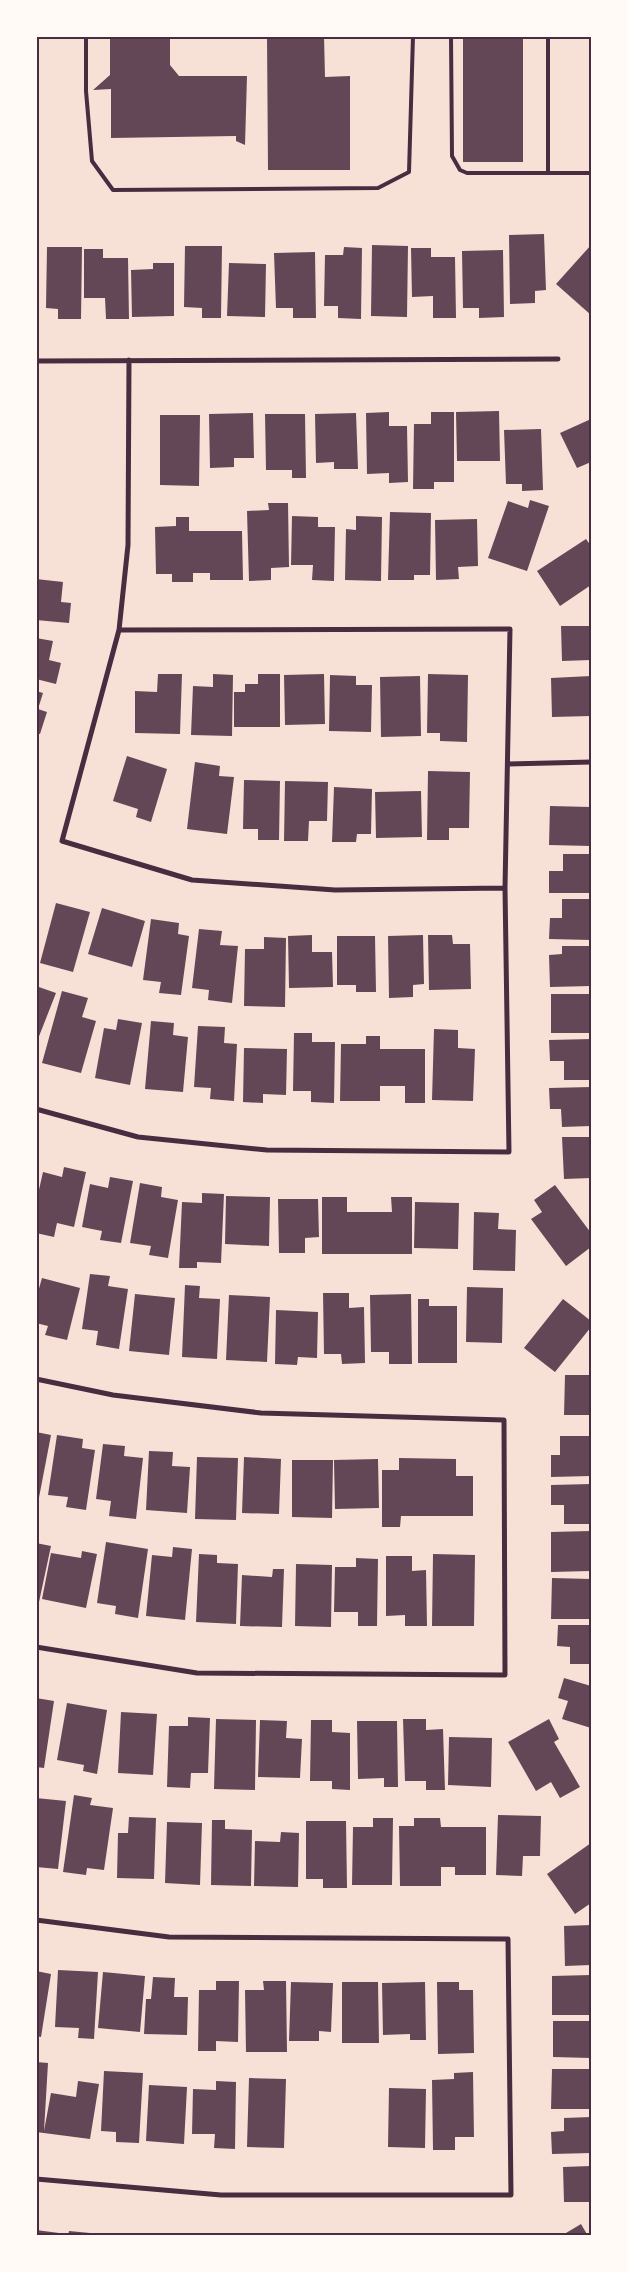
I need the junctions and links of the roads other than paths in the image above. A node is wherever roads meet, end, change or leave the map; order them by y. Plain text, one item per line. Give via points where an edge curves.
1 (86, 36) edge
2 (413, 36) edge
3 (451, 36) edge
4 (548, 36) edge
5 (548, 173) junction
6 (591, 173) edge
7 (558, 359) dead end
8 (129, 360) junction
9 (36, 361) edge
10 (120, 630) junction
11 (591, 762) edge
12 (508, 764) junction
13 (505, 888) junction
14 (36, 1109) edge
15 (36, 1379) edge
16 (36, 1647) edge
17 (36, 1920) edge
18 (36, 2179) edge

1 - 2 lane via 86,91 92,161 113,190 123,190 378,188 409,172
3 - 5 lane via 452,156 460,170 467,173
4 - 5 lane
5 - 6 lane
7 - 8 street
8 - 9 street
8 - 10 street via 128,545
10 - 12 street via 510,629
10 - 13 street via 62,841 192,880 335,890
11 - 12 street
12 - 13 street
13 - 14 street via 509,1152 267,1150 138,1137
15 - 16 street via 113,1395 261,1413 504,1420 505,1675 197,1673
17 - 18 street via 169,1937 508,1939 511,2195 221,2195

